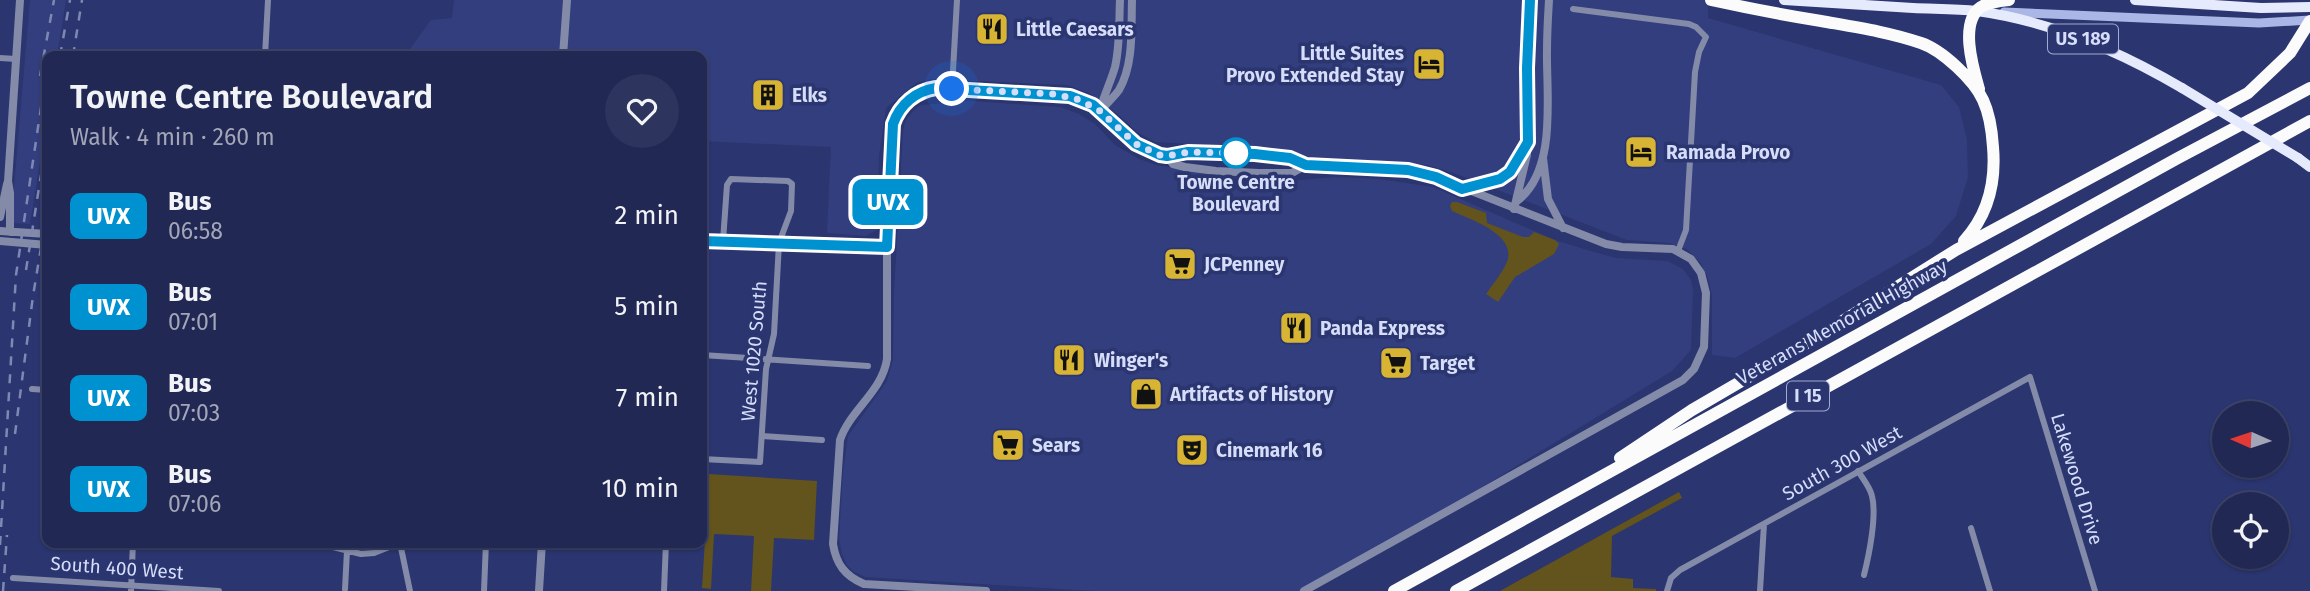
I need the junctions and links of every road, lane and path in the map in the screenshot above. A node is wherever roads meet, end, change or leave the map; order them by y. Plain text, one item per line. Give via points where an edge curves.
1 (20, 0) edge
2 (268, 0) edge
3 (567, 0) edge
4 (957, 0) edge
5 (1120, 0) edge
6 (1132, 0) edge
7 (1530, 0) edge
8 (1549, 0) edge
9 (1711, 0) edge
10 (1784, 0) edge
11 (2009, 0) edge
12 (2134, 0) edge
13 (2310, 7) edge
14 (1573, 9) dead end
15 (1976, 11) junction
16 (2310, 21) edge
17 (265, 51) edge
18 (564, 51) edge
19 (0, 58) edge
20 (16, 59) junction
21 (2310, 88) edge
22 (952, 89) junction
23 (1982, 98) junction
24 (1100, 111) junction
25 (2310, 121) edge
26 (1528, 142) junction
27 (1543, 155) junction
28 (1167, 156) junction
29 (1306, 165) junction
30 (2310, 167) edge
31 (8, 181) junction
32 (1462, 189) junction
33 (1515, 205) junction
34 (0, 217) edge
35 (1563, 228) junction
36 (0, 231) edge
37 (10, 232) junction
38 (42, 234) edge
39 (0, 241) edge
40 (707, 241) edge
41 (723, 241) junction
42 (779, 243) junction
43 (42, 245) edge
44 (887, 247) junction
45 (1956, 250) junction
46 (1678, 251) junction
47 (707, 355) edge
48 (768, 359) junction
49 (868, 366) dead end
50 (2030, 377) joint
51 (32, 389) dead end
52 (42, 390) edge
53 (762, 436) junction
54 (822, 440) dead end
55 (707, 459) edge
56 (1858, 471) junction
57 (1551, 505) junction
58 (1764, 524) junction
59 (1971, 528) dead end
60 (134, 548) edge
61 (336, 548) edge
62 (388, 548) edge
63 (402, 548) edge
64 (486, 548) edge
65 (542, 548) edge
66 (666, 548) edge
67 (347, 551) junction
68 (1864, 575) dead end
69 (13, 578) dead end
70 (131, 587) edge
71 (345, 589) dead end
72 (219, 591) edge
73 (410, 591) edge
74 (484, 591) edge
75 (539, 591) edge
76 (664, 591) edge
77 (986, 591) edge
78 (1304, 591) edge
79 (1394, 591) edge
80 (1456, 591) edge
81 (1667, 591) edge
82 (1760, 591) edge
83 (1990, 591) edge
84 (2095, 591) edge

1 - 20 street
2 - 17 street
3 - 18 street
4 - 22 street
5 - 24 street via 1118,53
6 - 24 street via 1126,75
7 - 26 street
8 - 27 street
9 - 23 highway via 1923,43 1960,71
10 - 15 highway, US 189
11 - 15 highway
12 - 13 highway
14 - 46 street via 1689,24 1706,37 1695,72 1686,230
15 - 16 main road via 2259,23
15 - 23 highway via 1970,47
15 - 30 highway, US 189, bridge via 2045,26 2119,54
16 - 45 highway via 2290,53 2248,93
19 - 20 street
20 - 31 street
21 - 57 highway, Veterans Memorial Highway / I 15
22 - 24 street via 1062,95
22 - 44 street via 920,92 895,117
23 - 45 highway via 1991,123 1992,189 1984,212
24 - 28 street via 1136,144
25 - 80 highway, I 15
26 - 32 street via 1510,172
26 - 33 street
27 - 33 street via 1529,192
27 - 35 street via 1548,199
28 - 29 street via 1246,153 1290,158
28 - 29 street via 1173,164 1224,172 1292,173
29 - 32 street via 1408,170
31 - 34 street
31 - 37 street
32 - 33 street
33 - 35 street
35 - 46 street via 1614,246
36 - 37 street
37 - 38 street
39 - 43 street
40 - 41 street
41 - 42 street
41 - 42 street, West 1020 South via 728,180 788,181 791,211
42 - 44 street
42 - 48 street, West 1020 South via 774,334
44 - 77 street via 885,369 840,440 834,550 845,572 864,584
45 - 57 highway via 1692,410
46 - 78 street via 1697,266 1706,293 1704,347 1683,380
47 - 48 street
48 - 49 street
48 - 53 street, West 1020 South
50 - 56 street, South 300 West
50 - 84 street, Lakewood Drive
51 - 52 street
53 - 54 street
53 - 55 street, West 1020 South via 760,462
56 - 58 street, South 300 West
56 - 68 street via 1873,502 1871,547
57 - 79 highway, Veterans Memorial Highway / I 15
58 - 81 street, South 300 West via 1681,570 1671,578
58 - 82 street
59 - 83 street
60 - 70 street
61 - 67 street
62 - 67 street via 361,554
63 - 73 street
64 - 74 street
65 - 75 street
66 - 76 street
67 - 71 street
69 - 70 street, South 400 West
70 - 72 street, South 400 West

